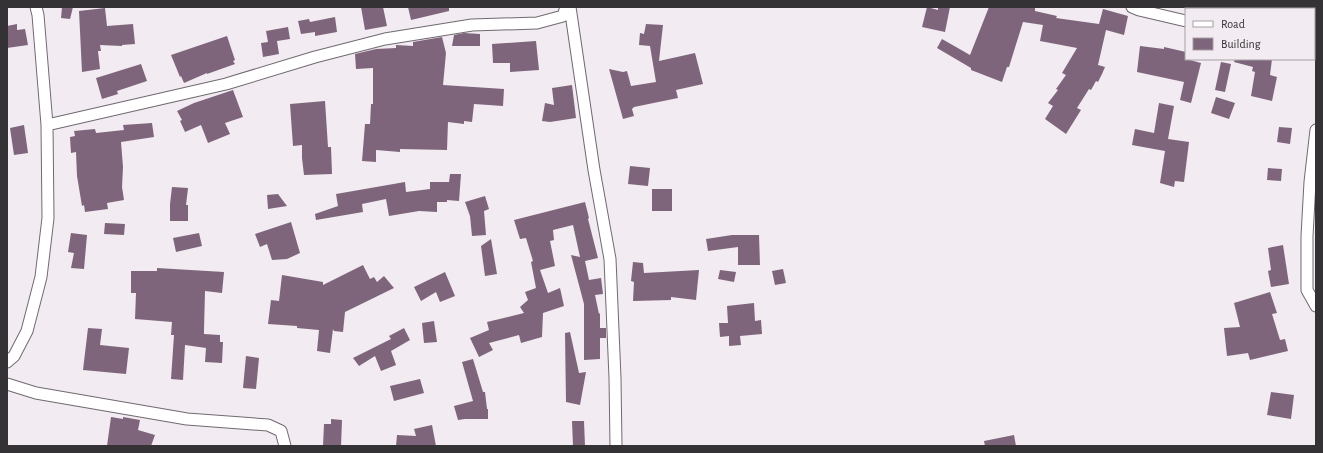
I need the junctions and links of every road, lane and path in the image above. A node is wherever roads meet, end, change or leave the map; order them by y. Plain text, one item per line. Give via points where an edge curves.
1 (36, 7) edge
2 (566, 7) edge
3 (570, 7) edge
4 (1132, 7) edge
5 (1185, 21) edge
6 (47, 125) junction
7 (1316, 130) edge
8 (1316, 306) edge
9 (7, 362) edge
10 (7, 384) edge
11 (285, 446) edge
12 (616, 446) edge

1 - 6 street
2 - 6 street via 562,16 537,23 472,25 386,39 226,84
3 - 12 street via 610,259
4 - 5 street
6 - 9 street via 48,218 41,277 27,331 14,356
7 - 8 street via 1307,236 1307,290
10 - 11 street via 36,392 187,419 268,425 281,431

